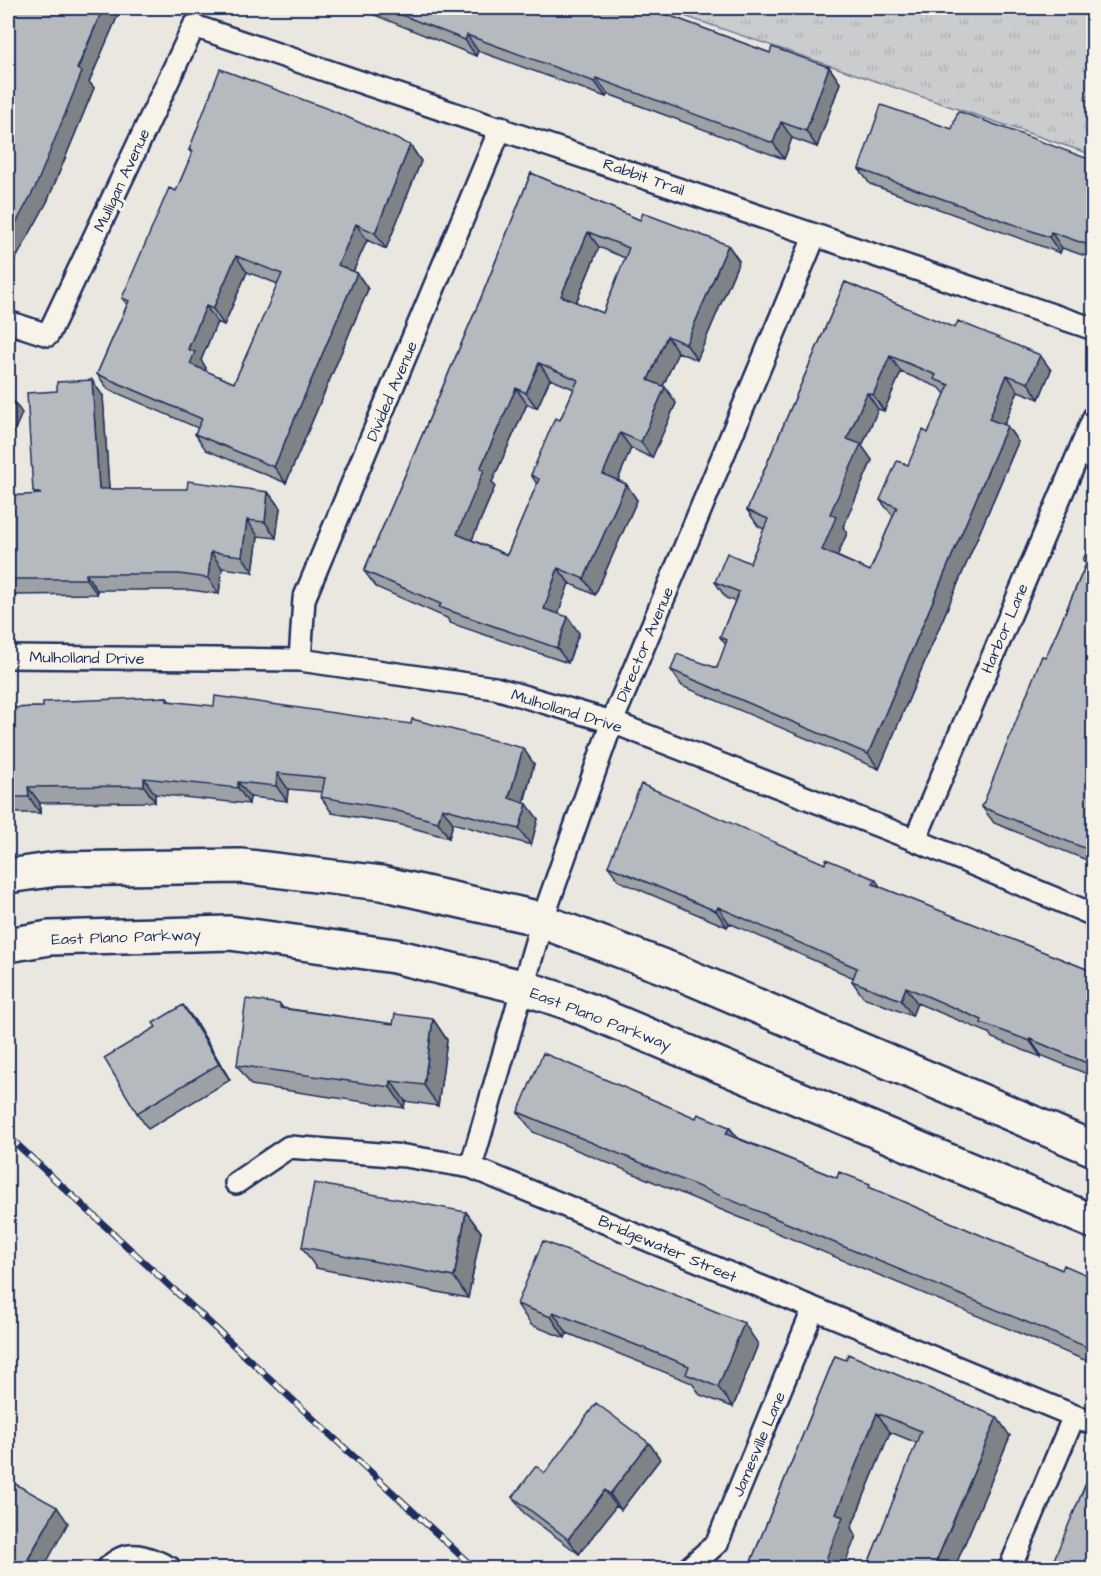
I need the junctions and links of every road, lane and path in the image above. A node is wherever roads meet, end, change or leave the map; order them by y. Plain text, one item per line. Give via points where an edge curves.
1 (194, 26) joint
2 (501, 128) junction
3 (815, 235) junction
4 (8, 322) edge
5 (1094, 329) edge
6 (1094, 417) edge
7 (8, 657) edge
8 (300, 660) junction
9 (612, 722) junction
10 (915, 840) junction
11 (8, 876) edge
12 (1094, 915) edge
13 (542, 921) junction
14 (8, 945) edge
15 (522, 987) junction
16 (1094, 1149) edge
17 (471, 1167) junction
18 (237, 1183) dead end
19 (1094, 1222) edge
20 (813, 1310) junction
21 (1084, 1420) edge
22 (108, 1567) edge
23 (170, 1569) edge
24 (689, 1569) edge
25 (1010, 1569) edge

1 - 2 street, Rabbit Trail
1 - 4 street, Mulligan Avenue via 48,335
2 - 3 street, Rabbit Trail
2 - 8 street, Divided Avenue via 304,599
3 - 5 street, Rabbit Trail
3 - 9 street, Director Avenue
6 - 10 street, Harbor Lane
7 - 8 street, Mulholland Drive
8 - 9 street, Mulholland Drive via 495,688
9 - 10 street, Mulholland Drive
9 - 13 street, Director Avenue
10 - 12 street, Mulholland Drive
11 - 13 main road via 57,869 241,866 381,883
13 - 15 street, Director Avenue
13 - 16 main road via 675,971
14 - 15 main road, East Plano Parkway via 49,938 230,933 394,956
15 - 17 street, Director Avenue
15 - 19 main road, East Plano Parkway via 573,1004
17 - 18 street, Bridgewater Street via 405,1156 289,1147
17 - 20 street, Bridgewater Street
20 - 21 street, Bridgewater Street
20 - 24 street, Jamesville Lane via 717,1543
21 - 25 street
22 - 23 street via 126,1555 144,1555

